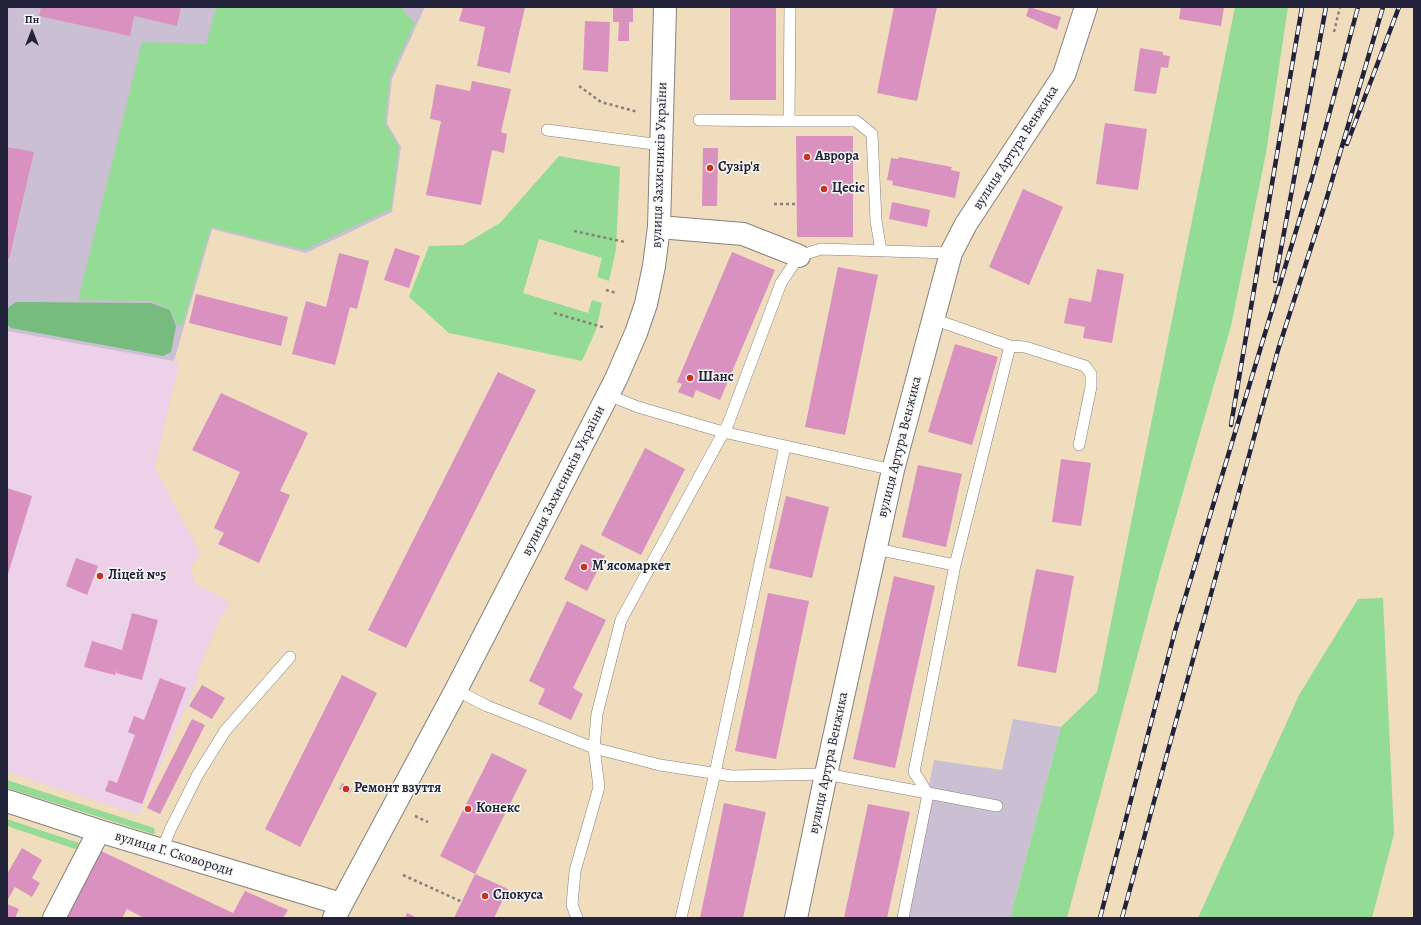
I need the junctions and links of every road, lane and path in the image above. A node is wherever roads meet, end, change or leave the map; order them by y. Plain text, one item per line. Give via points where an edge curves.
1 (665, 7) edge
2 (790, 7) edge
3 (1086, 7) edge
4 (1340, 7) edge
5 (1334, 32) dead end
6 (579, 86) dead end
7 (638, 112) dead end
8 (699, 120) dead end
9 (789, 121) junction
10 (547, 130) dead end
11 (661, 145) junction
12 (774, 204) dead end
13 (796, 204) dead end
14 (659, 227) junction
15 (574, 231) dead end
16 (625, 242) dead end
17 (881, 251) junction
18 (951, 253) junction
19 (799, 256) junction
20 (606, 290) dead end
21 (616, 293) dead end
22 (554, 313) dead end
23 (933, 319) junction
24 (606, 328) dead end
25 (1010, 346) junction
26 (608, 395) junction
27 (723, 432) junction
28 (1078, 445) dead end
29 (785, 446) junction
30 (893, 470) junction
31 (876, 549) junction
32 (955, 565) junction
33 (290, 657) dead end
34 (456, 690) junction
35 (594, 748) junction
36 (715, 773) junction
37 (826, 774) junction
38 (928, 794) junction
39 (7, 801) edge
40 (997, 806) dead end
41 (99, 831) junction
42 (162, 850) junction
43 (403, 875) dead end
44 (462, 902) dead end
45 (338, 911) edge
46 (54, 918) edge
47 (577, 918) edge
48 (681, 918) edge
49 (796, 918) edge
50 (903, 918) edge

1 - 11 street, вулиця Захисників України
2 - 9 lane
3 - 18 street, вулиця Артура Венжика via 1064,75 966,224
4 - 5 path
6 - 7 path via 601,102
8 - 9 lane
9 - 17 lane via 856,121 872,134 876,221
10 - 11 lane
11 - 14 street, вулиця Захисників України
12 - 13 path
14 - 19 street via 743,234
14 - 26 street, вулиця Захисників України via 646,304
15 - 16 path
17 - 18 lane
17 - 19 lane via 821,249
18 - 23 street, вулиця Артура Венжика
19 - 27 lane via 781,283
20 - 21 path
22 - 24 path
23 - 25 lane
23 - 30 street, вулиця Артура Венжика
25 - 28 lane via 1025,347 1085,366 1092,374
25 - 32 lane
26 - 27 lane via 638,407
26 - 34 street, вулиця Захисників України
27 - 29 lane
27 - 35 lane via 621,620 597,714
29 - 30 lane
29 - 36 lane
30 - 31 street, вулиця Артура Венжика
31 - 32 lane
31 - 37 street, вулиця Артура Венжика
32 - 38 lane via 914,772
33 - 42 lane via 225,731 196,776
34 - 35 lane via 487,706
34 - 45 street, вулиця Захисників України
35 - 36 lane via 660,765
35 - 47 lane via 600,787 575,871 572,905
36 - 37 lane via 732,776
36 - 48 lane
37 - 38 lane
37 - 49 street, вулиця Артура Венжика
38 - 40 lane
38 - 50 lane
39 - 41 street, вулиця Г. Сковороди
41 - 42 street, вулиця Г. Сковороди
41 - 46 street
42 - 45 street, вулиця Г. Сковороди
43 - 44 path

